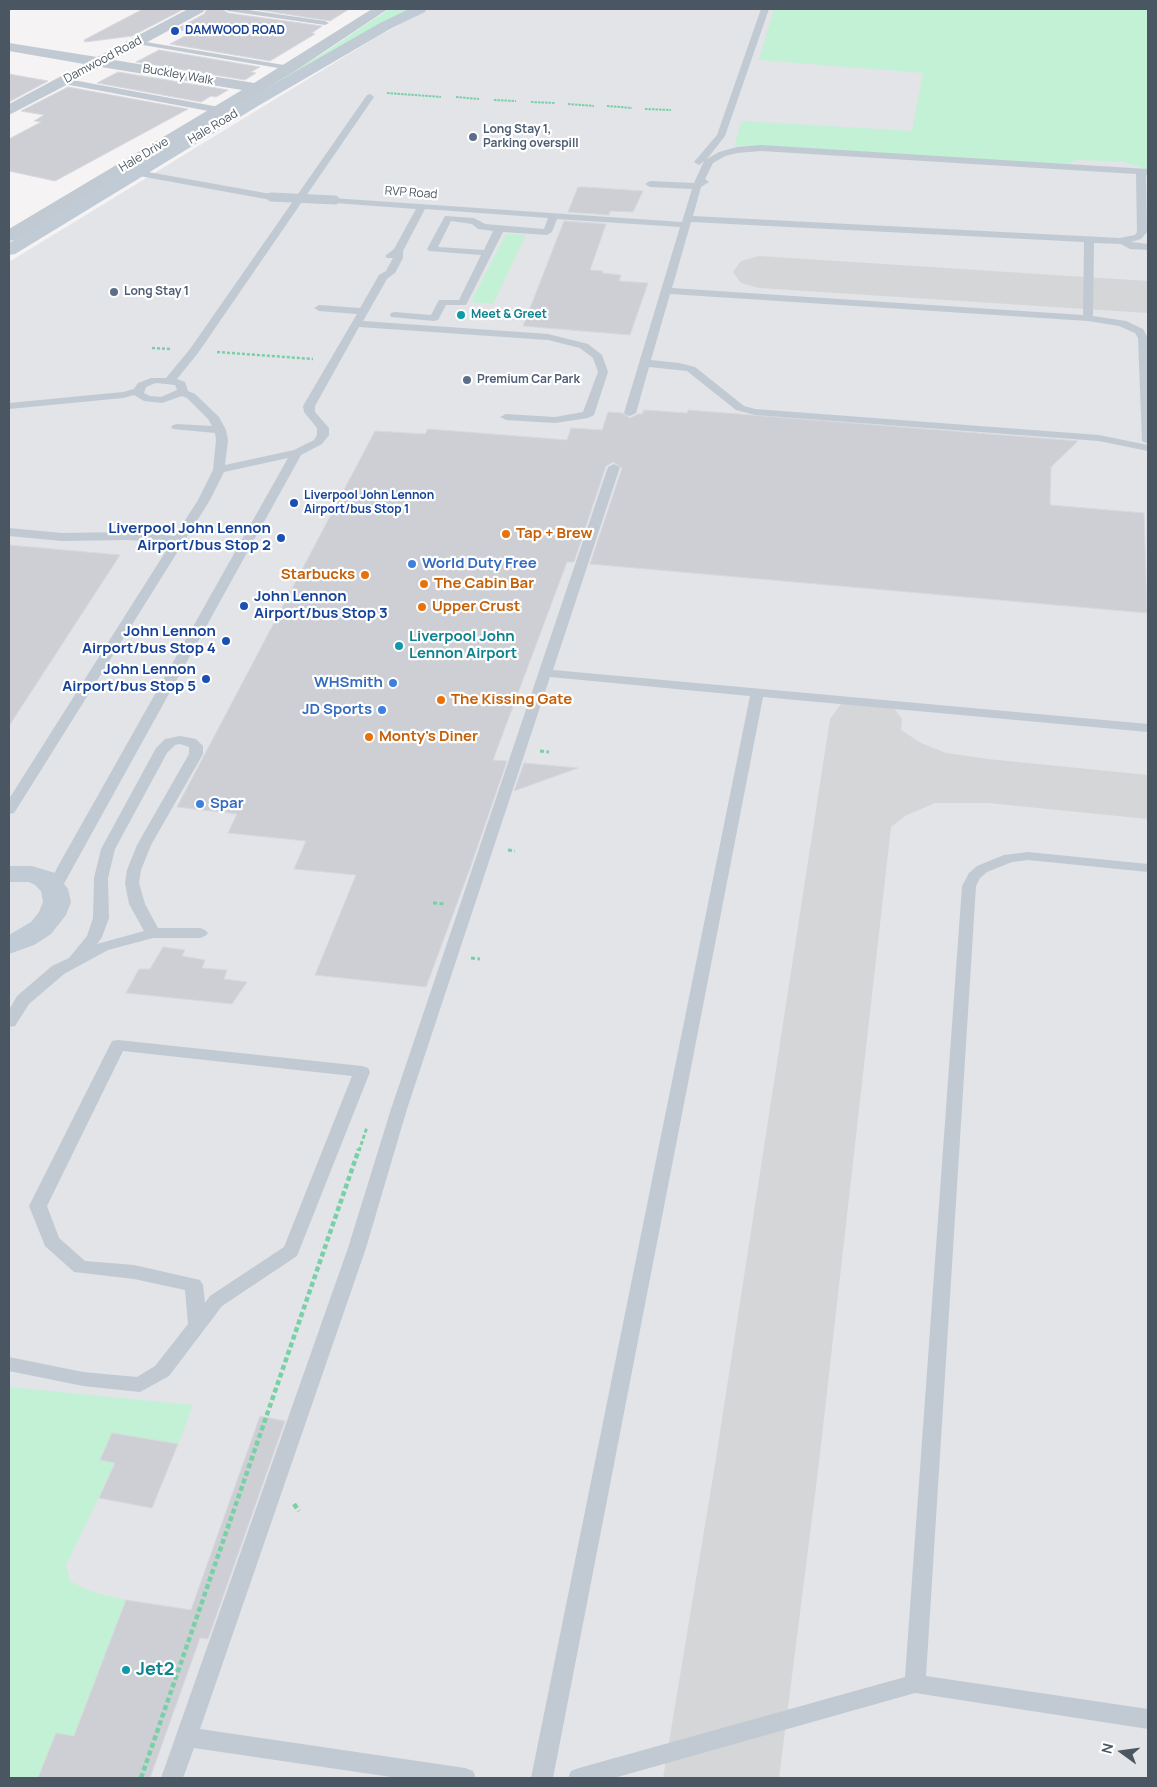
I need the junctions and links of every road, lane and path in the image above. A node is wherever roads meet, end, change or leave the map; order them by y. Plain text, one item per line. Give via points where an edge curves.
1 (198, 9) edge
2 (228, 9) edge
3 (381, 9) edge
4 (420, 9) edge
5 (765, 9) edge
6 (325, 23) dead end
7 (137, 42) junction
8 (9, 47) edge
9 (102, 61) junction
10 (290, 68) junction
11 (62, 81) junction
12 (255, 88) junction
13 (381, 93) dead end
14 (370, 97) dead end
15 (441, 97) dead end
16 (456, 98) dead end
17 (479, 99) dead end
18 (494, 100) dead end
19 (516, 101) dead end
20 (531, 102) dead end
21 (555, 103) dead end
22 (568, 104) dead end
23 (594, 106) dead end
24 (607, 106) dead end
25 (632, 108) dead end
26 (645, 109) dead end
27 (9, 110) edge
28 (219, 110) junction
29 (671, 110) dead end
30 (721, 136) junction
31 (733, 151) junction
32 (1073, 168) junction
33 (137, 173) junction
34 (1143, 175) edge
35 (650, 184) dead end
36 (692, 186) junction
37 (422, 206) junction
38 (554, 215) junction
39 (683, 223) junction
40 (500, 228) junction
41 (9, 236) edge
42 (1089, 241) junction
43 (1124, 241) junction
44 (1148, 247) edge
45 (9, 250) edge
46 (487, 253) junction
47 (666, 291) junction
48 (319, 308) dead end
49 (364, 311) junction
50 (395, 315) dead end
51 (1088, 318) junction
52 (356, 324) junction
53 (152, 348) dead end
54 (194, 351) junction
55 (321, 360) dead end
56 (645, 363) junction
57 (170, 380) junction
58 (138, 392) junction
59 (181, 392) junction
60 (9, 406) edge
61 (630, 413) dead end
62 (506, 417) dead end
63 (177, 427) dead end
64 (220, 430) junction
65 (1148, 441) edge
66 (1148, 448) edge
67 (297, 453) junction
68 (614, 467) dead end
69 (219, 470) junction
70 (9, 532) edge
71 (179, 540) junction
72 (545, 673) junction
73 (757, 692) junction
74 (1148, 728) edge
75 (9, 810) edge
76 (1148, 868) edge
77 (9, 874) edge
78 (54, 889) junction
79 (445, 904) dead end
80 (442, 912) dead end
81 (152, 933) junction
82 (200, 934) dead end
83 (9, 945) edge
84 (75, 961) junction
85 (9, 1022) edge
86 (370, 1117) dead end
87 (197, 1324) junction
88 (9, 1364) edge
89 (915, 1684) junction
90 (1148, 1719) edge
91 (187, 1737) junction
92 (141, 1778) edge
93 (172, 1778) edge
94 (465, 1778) edge
95 (542, 1778) edge
96 (579, 1778) edge

1 - 7 street, Damwood Road
2 - 6 lane
3 - 10 street, Hale Drive
4 - 33 street, Hale Road via 252,103
5 - 30 lane
7 - 9 street, Damwood Road
7 - 10 lane
8 - 9 street, Buckley Walk
9 - 11 street, Damwood Road
9 - 12 street, Buckley Walk
10 - 12 street, Hale Drive
11 - 27 street, Damwood Road
11 - 28 lane
12 - 28 street, Hale Drive
13 - 15 path
14 - 54 lane
16 - 17 path
18 - 19 path
20 - 21 path
22 - 23 path
24 - 25 path
26 - 29 path
28 - 41 street, Hale Drive
30 - 31 lane via 724,145
30 - 36 lane via 698,162
31 - 32 lane via 772,149
31 - 36 lane via 709,161
32 - 34 lane via 1075,164 1084,162 1111,164 1129,166
32 - 36 lane via 747,152 722,159 713,177
33 - 37 lane, RVP Road, bridge via 271,197
33 - 45 street, Hale Road
34 - 43 lane via 1142,232 1138,237
35 - 36 lane
36 - 39 lane
37 - 38 lane, RVP Road
37 - 49 lane via 390,273 383,277
38 - 39 lane, RVP Road
38 - 40 lane via 547,232
39 - 42 lane, RVP Road
39 - 47 lane
40 - 46 lane
40 - 46 lane via 481,227 474,221 448,218 432,249
42 - 43 lane, RVP Road
42 - 51 lane
43 - 44 lane, RVP Road via 1130,246
46 - 50 lane via 462,303 443,302 434,318
47 - 51 lane
47 - 56 lane
48 - 49 lane
49 - 52 lane
51 - 65 lane via 1108,320 1139,331
52 - 62 lane via 548,337 584,346 598,357 603,372 588,415 555,420
52 - 67 lane via 309,406 310,412 324,428 323,435 318,442
53 - 54 path
54 - 55 path
54 - 57 lane
56 - 61 lane
56 - 66 lane via 691,369 733,404 755,412 1099,438
57 - 58 lane via 148,382
57 - 59 lane via 181,384
58 - 59 lane via 155,400
58 - 60 lane
59 - 64 lane via 191,396 213,417
63 - 64 lane
64 - 69 lane
67 - 69 lane
67 - 78 lane
68 - 72 lane
69 - 71 lane
70 - 71 lane via 62,537 128,536
71 - 75 lane
72 - 73 lane
72 - 91 lane via 356,1248
73 - 74 lane
73 - 95 lane
76 - 89 lane via 1028,856 1009,858 982,869 969,886
77 - 78 street via 32,874 45,879
78 - 83 street via 57,902 52,916 41,928
79 - 80 path
81 - 82 lane
81 - 84 lane via 103,947
81 - 84 lane via 137,904 132,882 144,845 196,754 196,746 180,740 170,742 161,751 108,849 101,878 101,918 94,936
84 - 85 lane via 58,970 23,1000
86 - 92 path
87 - 87 lane via 216,1301 291,1251 362,1072 118,1046 38,1206 51,1241 80,1267 134,1272 194,1285
87 - 88 lane via 162,1371 140,1384 83,1380
89 - 90 lane
89 - 96 lane
91 - 93 lane
91 - 94 lane

